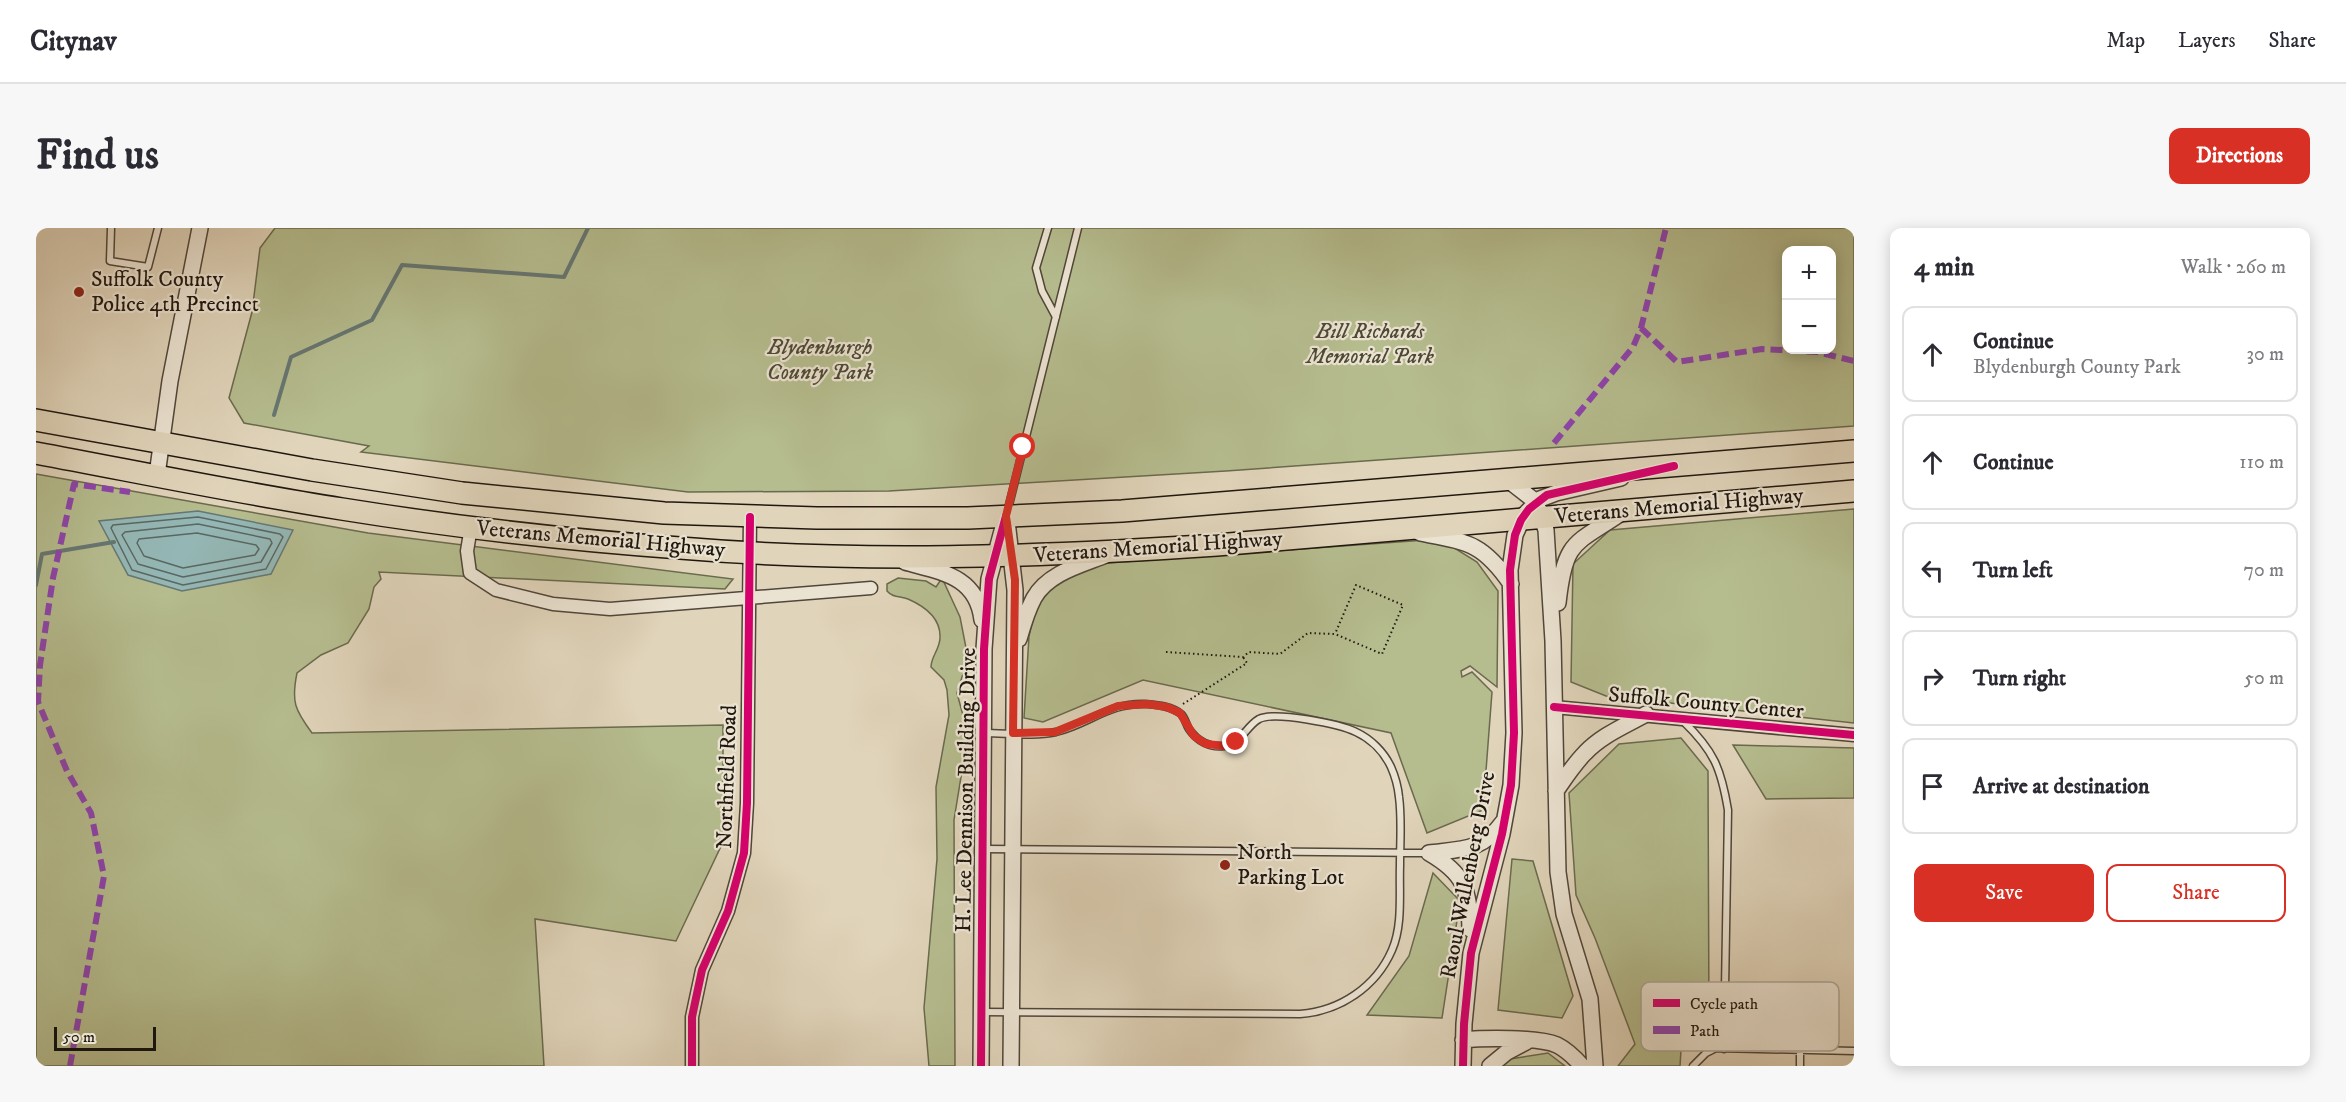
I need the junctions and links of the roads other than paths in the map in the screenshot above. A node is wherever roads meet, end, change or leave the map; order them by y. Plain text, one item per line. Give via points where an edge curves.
1 (111, 228) edge
2 (158, 228) edge
3 (200, 228) edge
4 (1048, 228) edge
5 (1076, 229) edge
6 (1057, 317) junction
7 (36, 420) edge
8 (160, 443) junction
9 (1854, 451) edge
10 (36, 453) edge
11 (1674, 466) junction
12 (157, 475) junction
13 (1508, 480) junction
14 (1854, 491) edge
15 (1538, 511) junction
16 (1624, 511) junction
17 (1006, 516) junction
18 (750, 517) junction
19 (1521, 520) junction
20 (471, 527) junction
21 (1403, 530) junction
22 (750, 552) junction
23 (1115, 552) junction
24 (882, 556) junction
25 (1003, 556) junction
26 (1511, 584) junction
27 (871, 588) dead end
28 (749, 597) junction
29 (1553, 641) junction
30 (984, 649) junction
31 (1015, 650) junction
32 (1554, 707) junction
33 (1646, 714) junction
34 (1679, 717) junction
35 (983, 733) junction
36 (1013, 733) junction
37 (1854, 735) edge
38 (1556, 791) junction
39 (1505, 819) junction
40 (982, 849) junction
41 (1013, 849) junction
42 (1400, 853) junction
43 (1430, 853) junction
44 (1471, 953) junction
45 (1725, 982) edge
46 (981, 1012) junction
47 (1011, 1012) junction
48 (1463, 1040) junction
49 (1528, 1041) junction
50 (1709, 1051) edge
51 (1839, 1051) edge
52 (1854, 1051) edge
53 (692, 1066) edge
54 (981, 1066) edge
55 (1011, 1066) edge
56 (1463, 1066) edge
57 (1490, 1066) edge
58 (1582, 1066) edge
59 (1595, 1066) edge
60 (1693, 1066) edge

1 - 2 lane via 110,261 148,267
3 - 8 street
4 - 6 lane via 1036,268 1042,291
5 - 6 lane
6 - 17 lane
7 - 8 highway, Veterans Memorial Highway
8 - 12 street
8 - 18 highway, Veterans Memorial Highway via 462,493
9 - 11 highway, Veterans Memorial Highway
10 - 12 highway, Veterans Memorial Highway
11 - 13 highway, Veterans Memorial Highway
11 - 15 street via 1556,493
12 - 20 highway, Veterans Memorial Highway via 331,507
13 - 15 street via 1526,492
13 - 17 highway, Veterans Memorial Highway
14 - 16 highway, Veterans Memorial Highway
15 - 16 highway, Veterans Memorial Highway
15 - 19 highway, Veterans Memorial Highway
15 - 29 street via 1547,540
16 - 29 street via 1581,538 1568,553 1559,582
17 - 18 highway, Veterans Memorial Highway
17 - 25 street, H. Lee Dennison Building Drive
18 - 22 street, Northfield Road
19 - 21 highway, Veterans Memorial Highway
19 - 26 street, Raoul Wallenberg Drive via 1511,556
20 - 22 highway, Veterans Memorial Highway
20 - 28 street via 467,551 470,573 496,590 552,604 610,609
21 - 23 highway, Veterans Memorial Highway
21 - 26 street via 1471,544 1492,560
22 - 24 highway, Veterans Memorial Highway
22 - 28 street, Northfield Road
23 - 25 highway, Veterans Memorial Highway
23 - 31 street via 1063,572 1044,586 1030,606
24 - 25 highway, Veterans Memorial Highway
24 - 30 street via 949,574 968,587 981,610
25 - 30 street, H. Lee Dennison Building Drive via 989,579
25 - 31 street, H. Lee Dennison Building Drive via 1015,580
26 - 39 street, Raoul Wallenberg Drive via 1514,742
27 - 28 street
28 - 53 street, Northfield Road via 744,853 728,911 702,970 692,1017
29 - 32 street
30 - 35 street, H. Lee Dennison Building Drive
31 - 36 street, H. Lee Dennison Building Drive
32 - 33 street, Suffolk County Center
32 - 38 street
33 - 34 street, Suffolk County Center
33 - 38 street via 1593,746
34 - 37 street, Suffolk County Center
34 - 45 lane via 1715,759 1728,810
35 - 36 lane
35 - 40 street, H. Lee Dennison Building Drive
36 - 41 street, H. Lee Dennison Building Drive
36 - 42 lane via 1055,732 1125,705 1147,704 1174,710 1199,740 1218,746 1241,739 1255,722 1266,717 1336,725 1363,736 1386,758 1399,797
38 - 59 street via 1560,892 1590,999
39 - 43 street via 1482,843
39 - 44 street, Raoul Wallenberg Drive
40 - 41 lane
40 - 46 street, H. Lee Dennison Building Drive
41 - 42 lane
41 - 47 street, H. Lee Dennison Building Drive
42 - 43 lane
42 - 47 lane via 1399,919 1393,949 1369,984 1330,1008 1300,1014
43 - 44 street via 1447,864 1465,884
44 - 48 street, Raoul Wallenberg Drive
46 - 47 lane
46 - 54 street, H. Lee Dennison Building Drive
47 - 55 street, H. Lee Dennison Building Drive
48 - 49 street
48 - 56 street, Raoul Wallenberg Drive
49 - 57 street
49 - 58 street via 1555,1045
50 - 60 lane
51 - 52 lane

